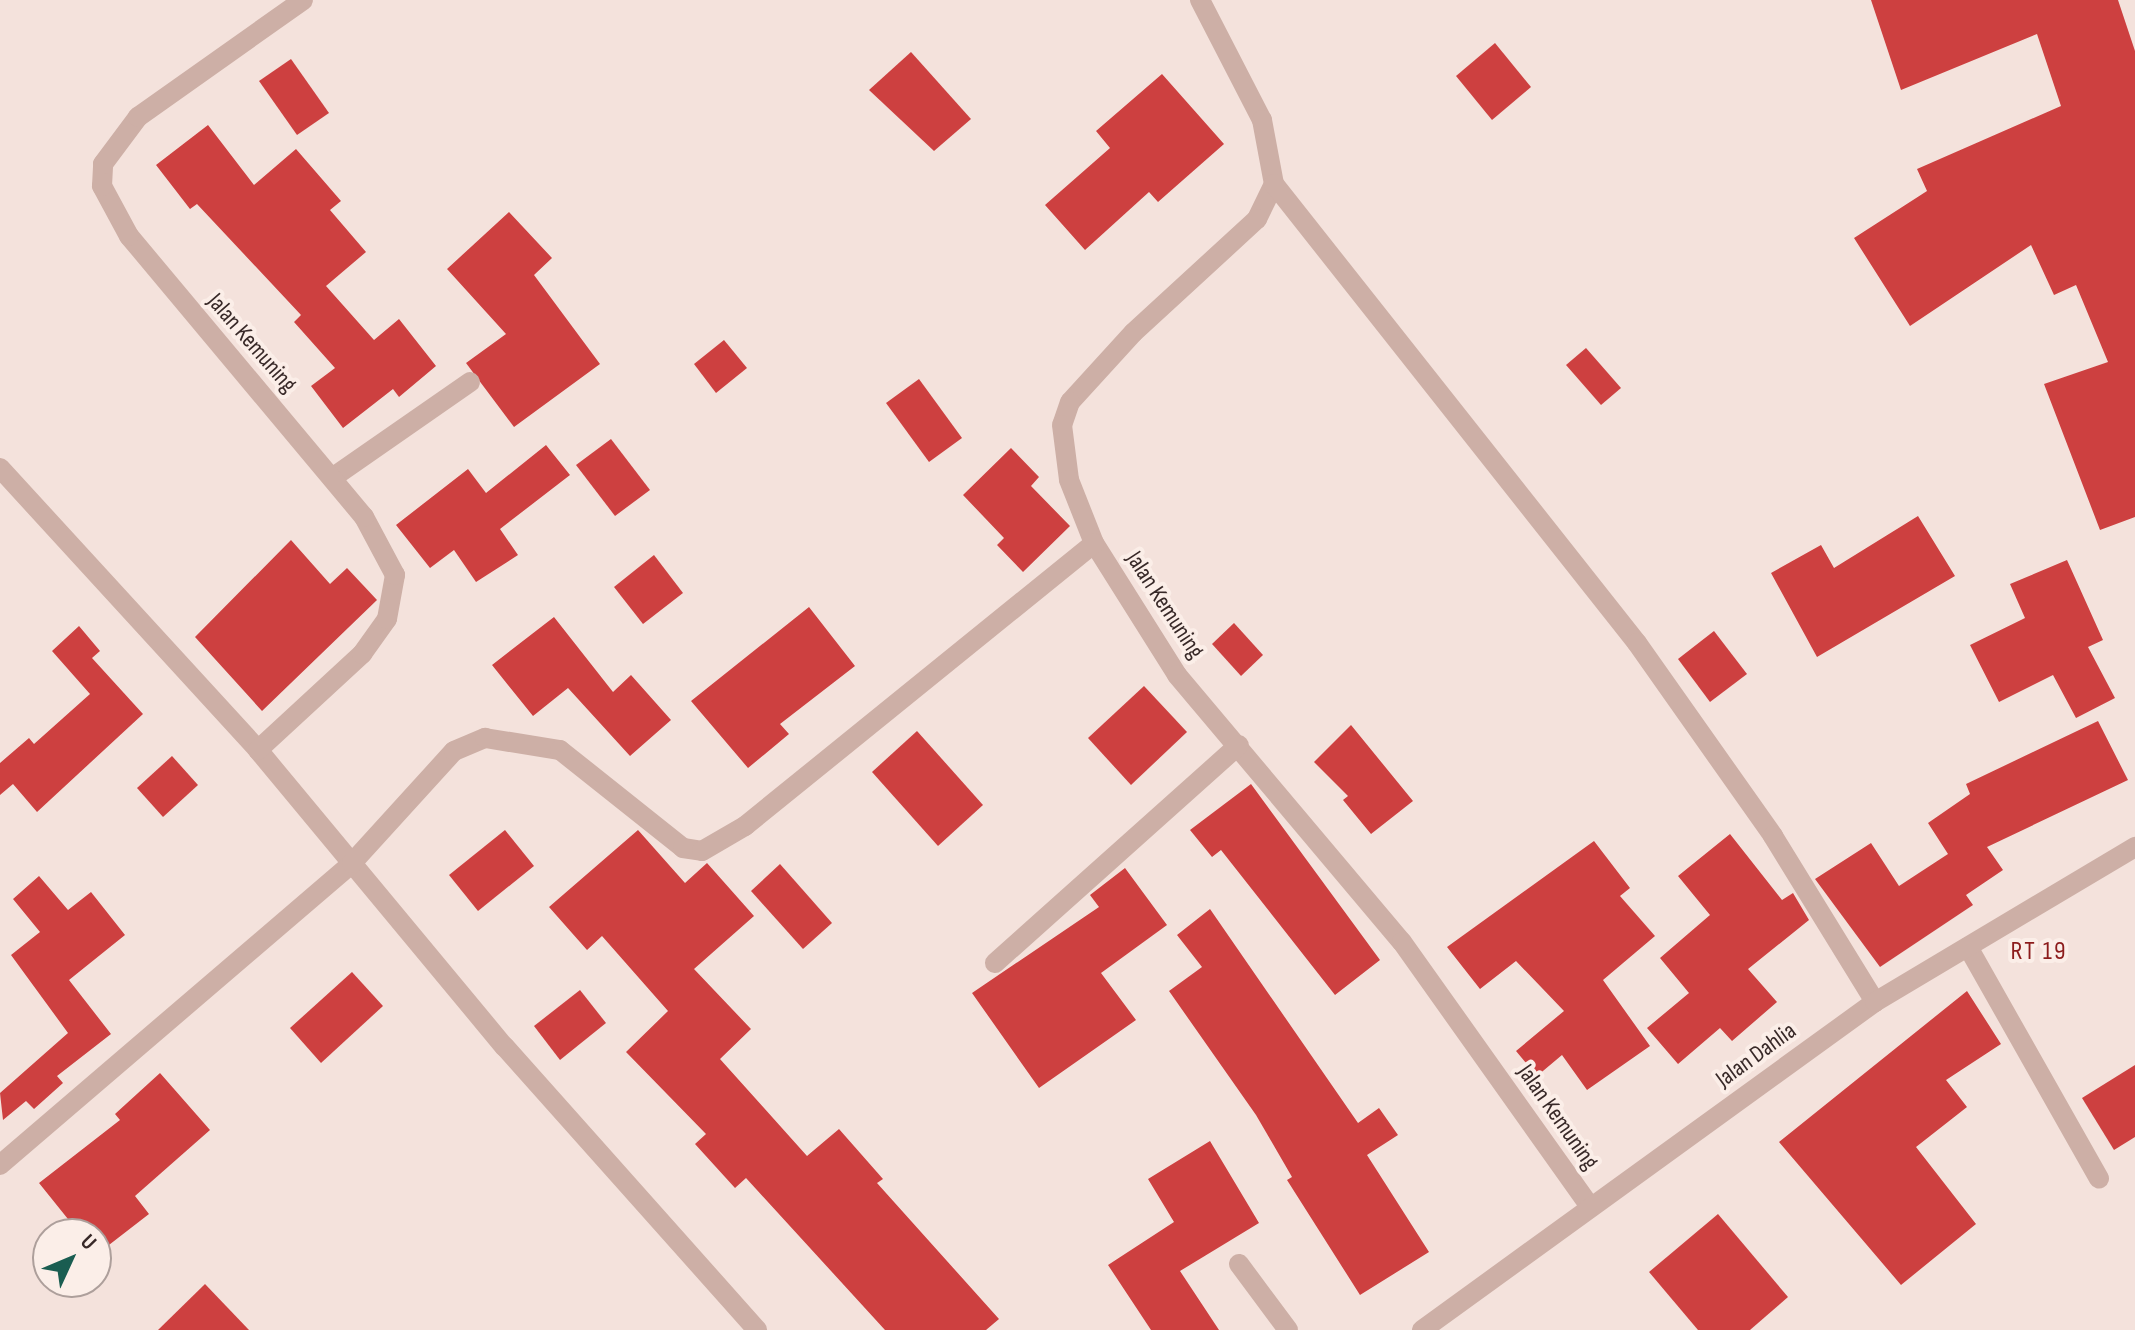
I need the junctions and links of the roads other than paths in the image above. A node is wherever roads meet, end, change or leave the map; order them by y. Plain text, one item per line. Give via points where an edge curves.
1 (303, 0) edge
2 (1200, 0) edge
3 (1274, 184) junction
4 (470, 382) dead end
5 (0, 468) edge
6 (332, 478) junction
7 (1094, 543) junction
8 (1239, 745) junction
9 (258, 750) junction
10 (2135, 847) edge
11 (352, 863) junction
12 (1968, 947) junction
13 (995, 963) dead end
14 (1875, 1002) junction
15 (0, 1165) edge
16 (2099, 1179) dead end
17 (1590, 1207) junction
18 (1239, 1264) dead end
19 (757, 1330) edge
20 (1288, 1330) edge
21 (1422, 1330) edge

1 - 6 street, Jalan Kemuning via 138,117 112,144 102,186 129,236
2 - 3 street via 1262,120
3 - 7 street, Jalan Kemuning via 1257,219 1133,333 1070,402 1063,453
3 - 14 street via 1637,643 1773,836
4 - 6 street
5 - 9 street
6 - 9 street, Jalan Kemuning via 385,548 397,591 362,654
7 - 8 street, Jalan Kemuning via 1177,675
7 - 11 street via 745,826 702,851 683,848 560,750 485,738 454,751
8 - 13 street
8 - 17 street, Jalan Kemuning via 1402,942
9 - 11 street
10 - 12 street, Jalan Dahlia
11 - 15 street
11 - 19 street
12 - 14 street, Jalan Dahlia
12 - 16 street
14 - 17 street, Jalan Dahlia
17 - 21 street, Jalan Dahlia
18 - 20 street

